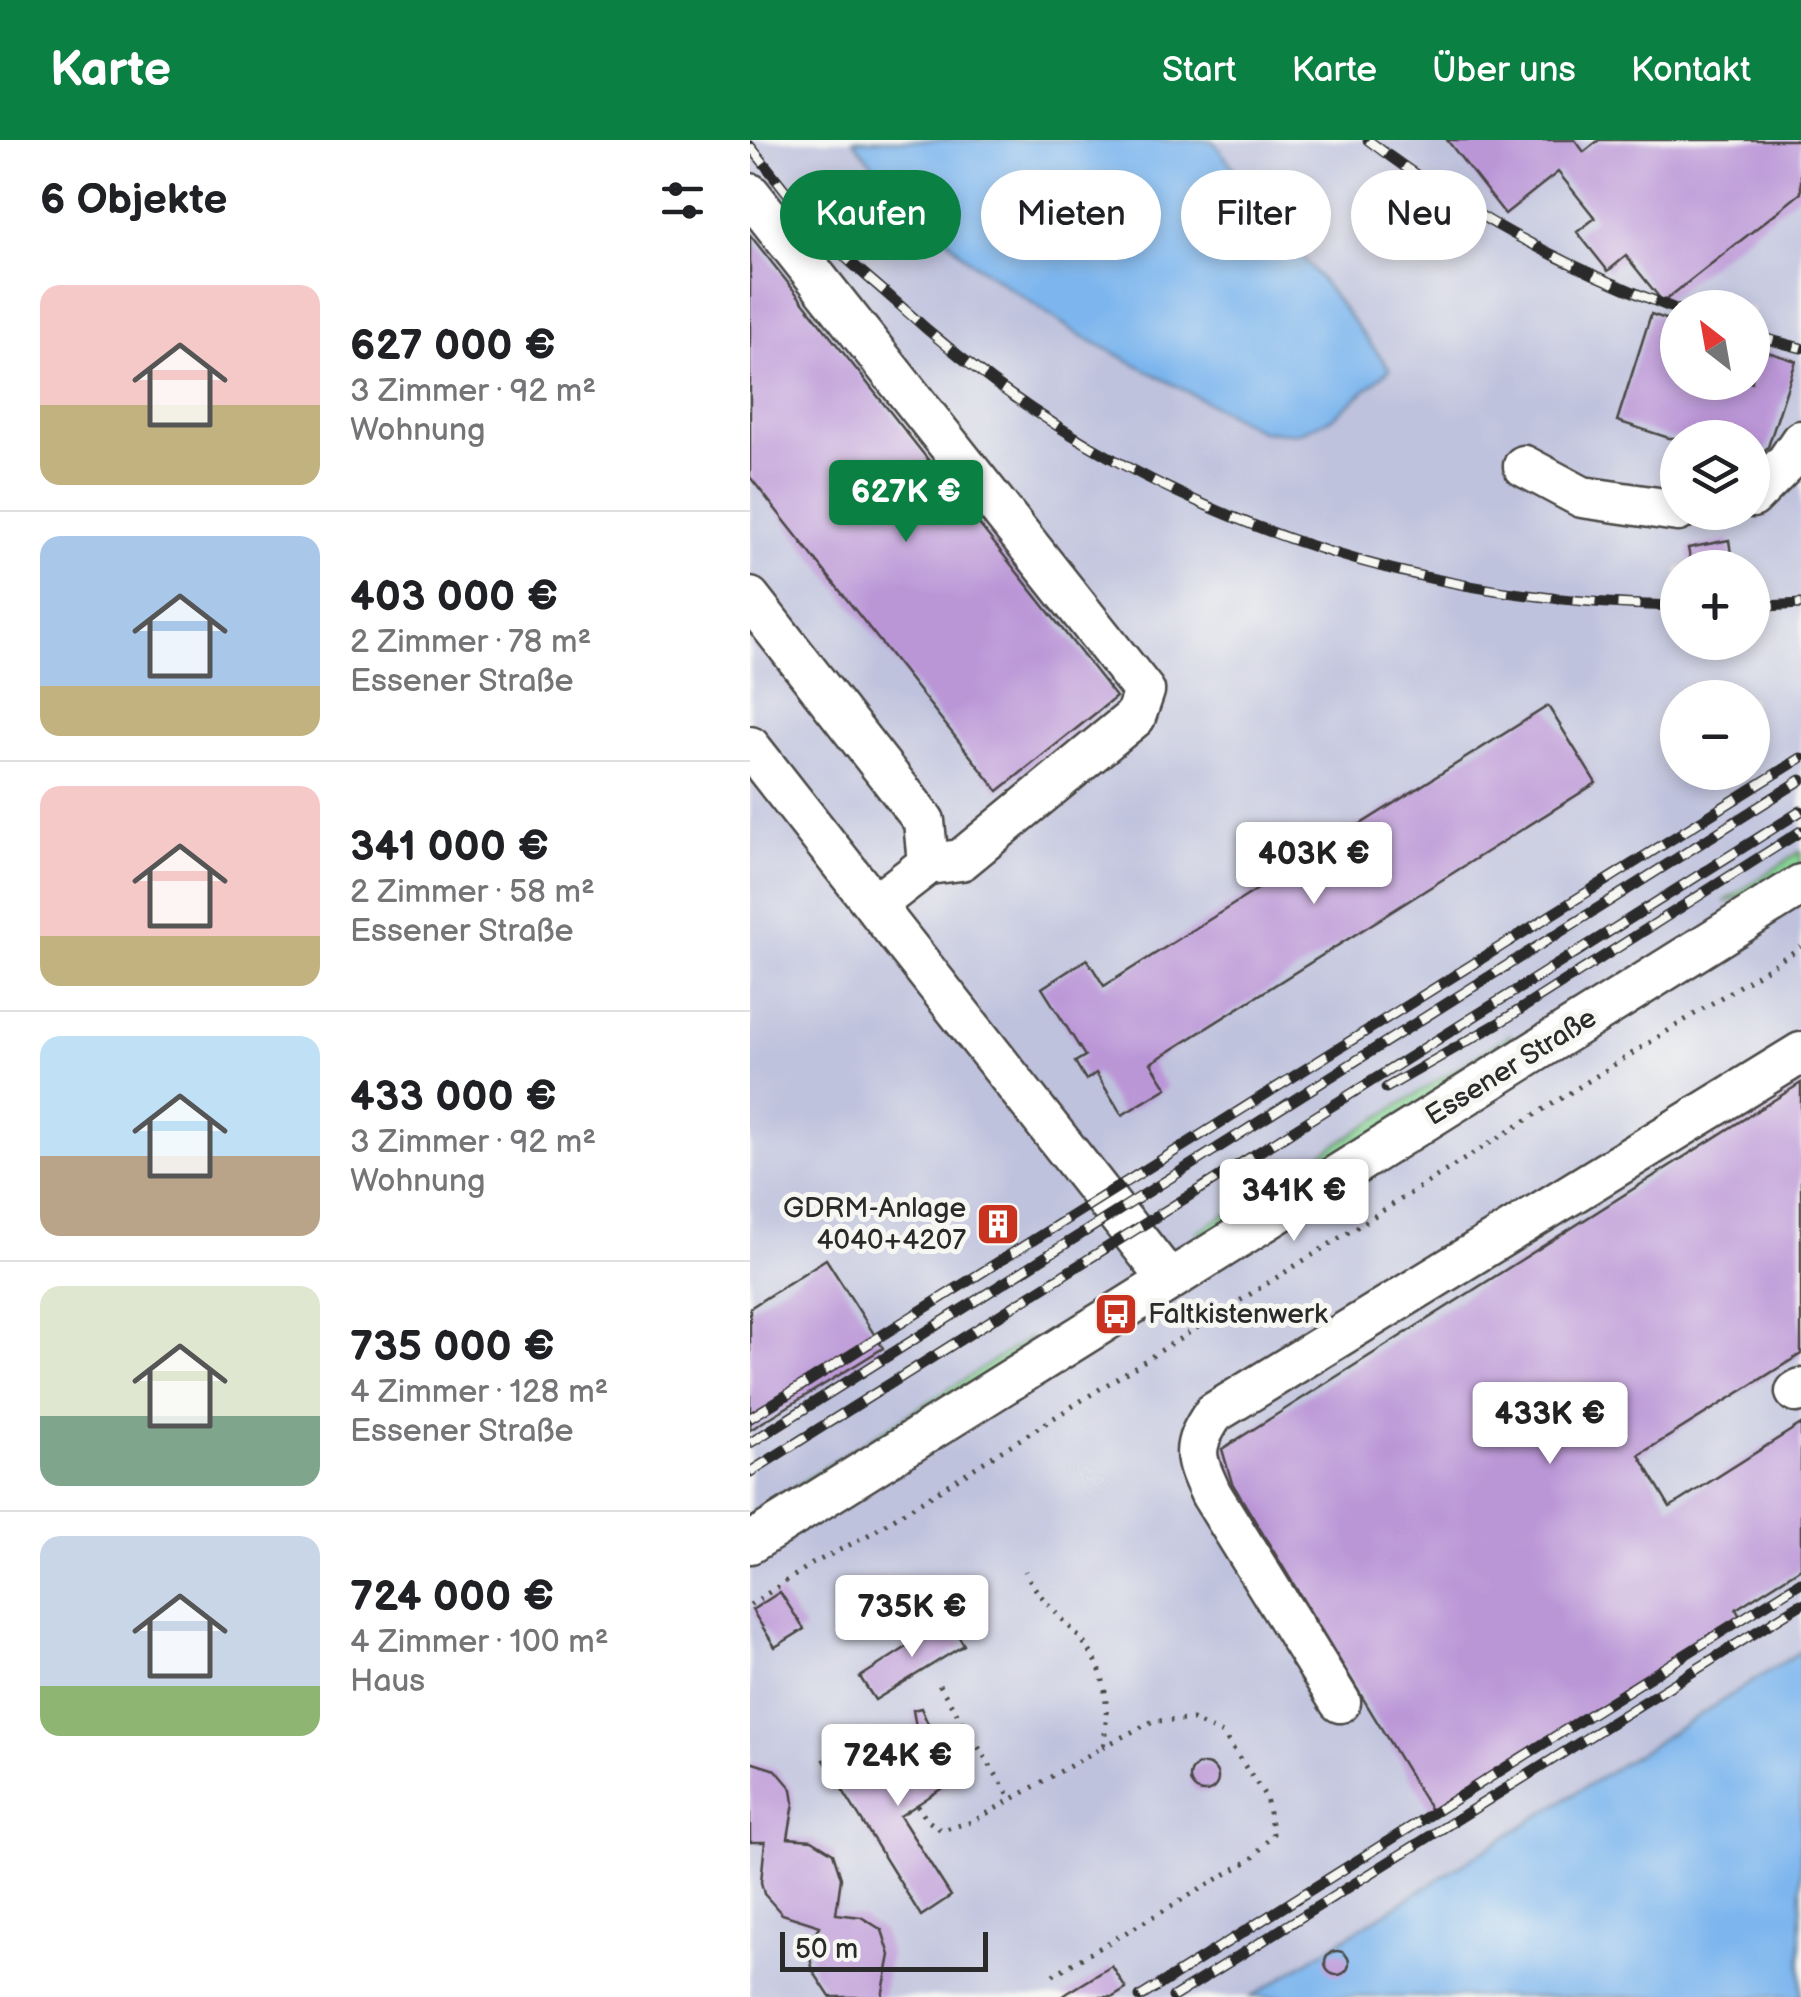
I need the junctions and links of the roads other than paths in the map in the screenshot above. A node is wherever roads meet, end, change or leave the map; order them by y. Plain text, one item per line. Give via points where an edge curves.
1 (750, 194) edge
2 (1801, 441) edge
3 (1524, 466) dead end
4 (1770, 479) edge
5 (1660, 508) edge
6 (750, 598) edge
7 (750, 747) edge
8 (928, 864) junction
9 (1801, 884) edge
10 (874, 905) junction
11 (1801, 1053) edge
12 (1170, 1280) junction
13 (750, 1543) edge
14 (1340, 1702) dead end

1 - 8 street via 1144,691 1135,717 961,860
2 - 4 street
3 - 5 street via 1582,497
6 - 8 street via 924,821
7 - 10 street
8 - 10 street
9 - 12 street, Essener Straße
10 - 12 street
11 - 14 street via 1214,1413 1195,1446 1198,1466
12 - 13 street, Essener Straße

